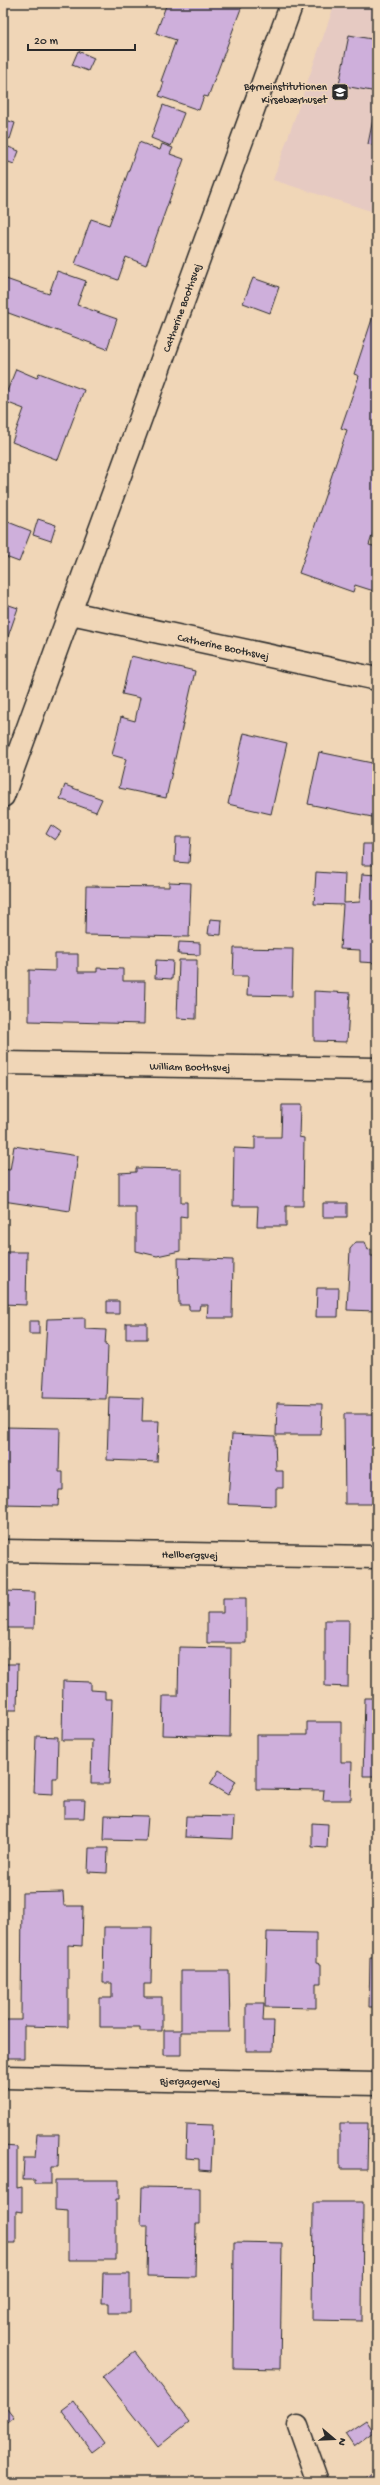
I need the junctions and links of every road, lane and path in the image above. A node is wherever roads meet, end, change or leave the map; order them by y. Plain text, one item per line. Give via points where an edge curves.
1 (292, 3) edge
2 (71, 613) junction
3 (377, 679) edge
4 (3, 796) edge
5 (3, 1063) edge
6 (377, 1070) edge
7 (3, 1551) edge
8 (377, 1558) edge
9 (3, 2077) edge
10 (377, 2084) edge
11 (298, 2426) dead end
12 (318, 2482) edge

1 - 2 street, Catherine Boothsvej
2 - 3 street, Catherine Boothsvej
2 - 4 street, Catherine Boothsvej
5 - 6 street, William Boothsvej
7 - 8 street, Hellbergsvej
9 - 10 street, Bjergagervej
11 - 12 lane

